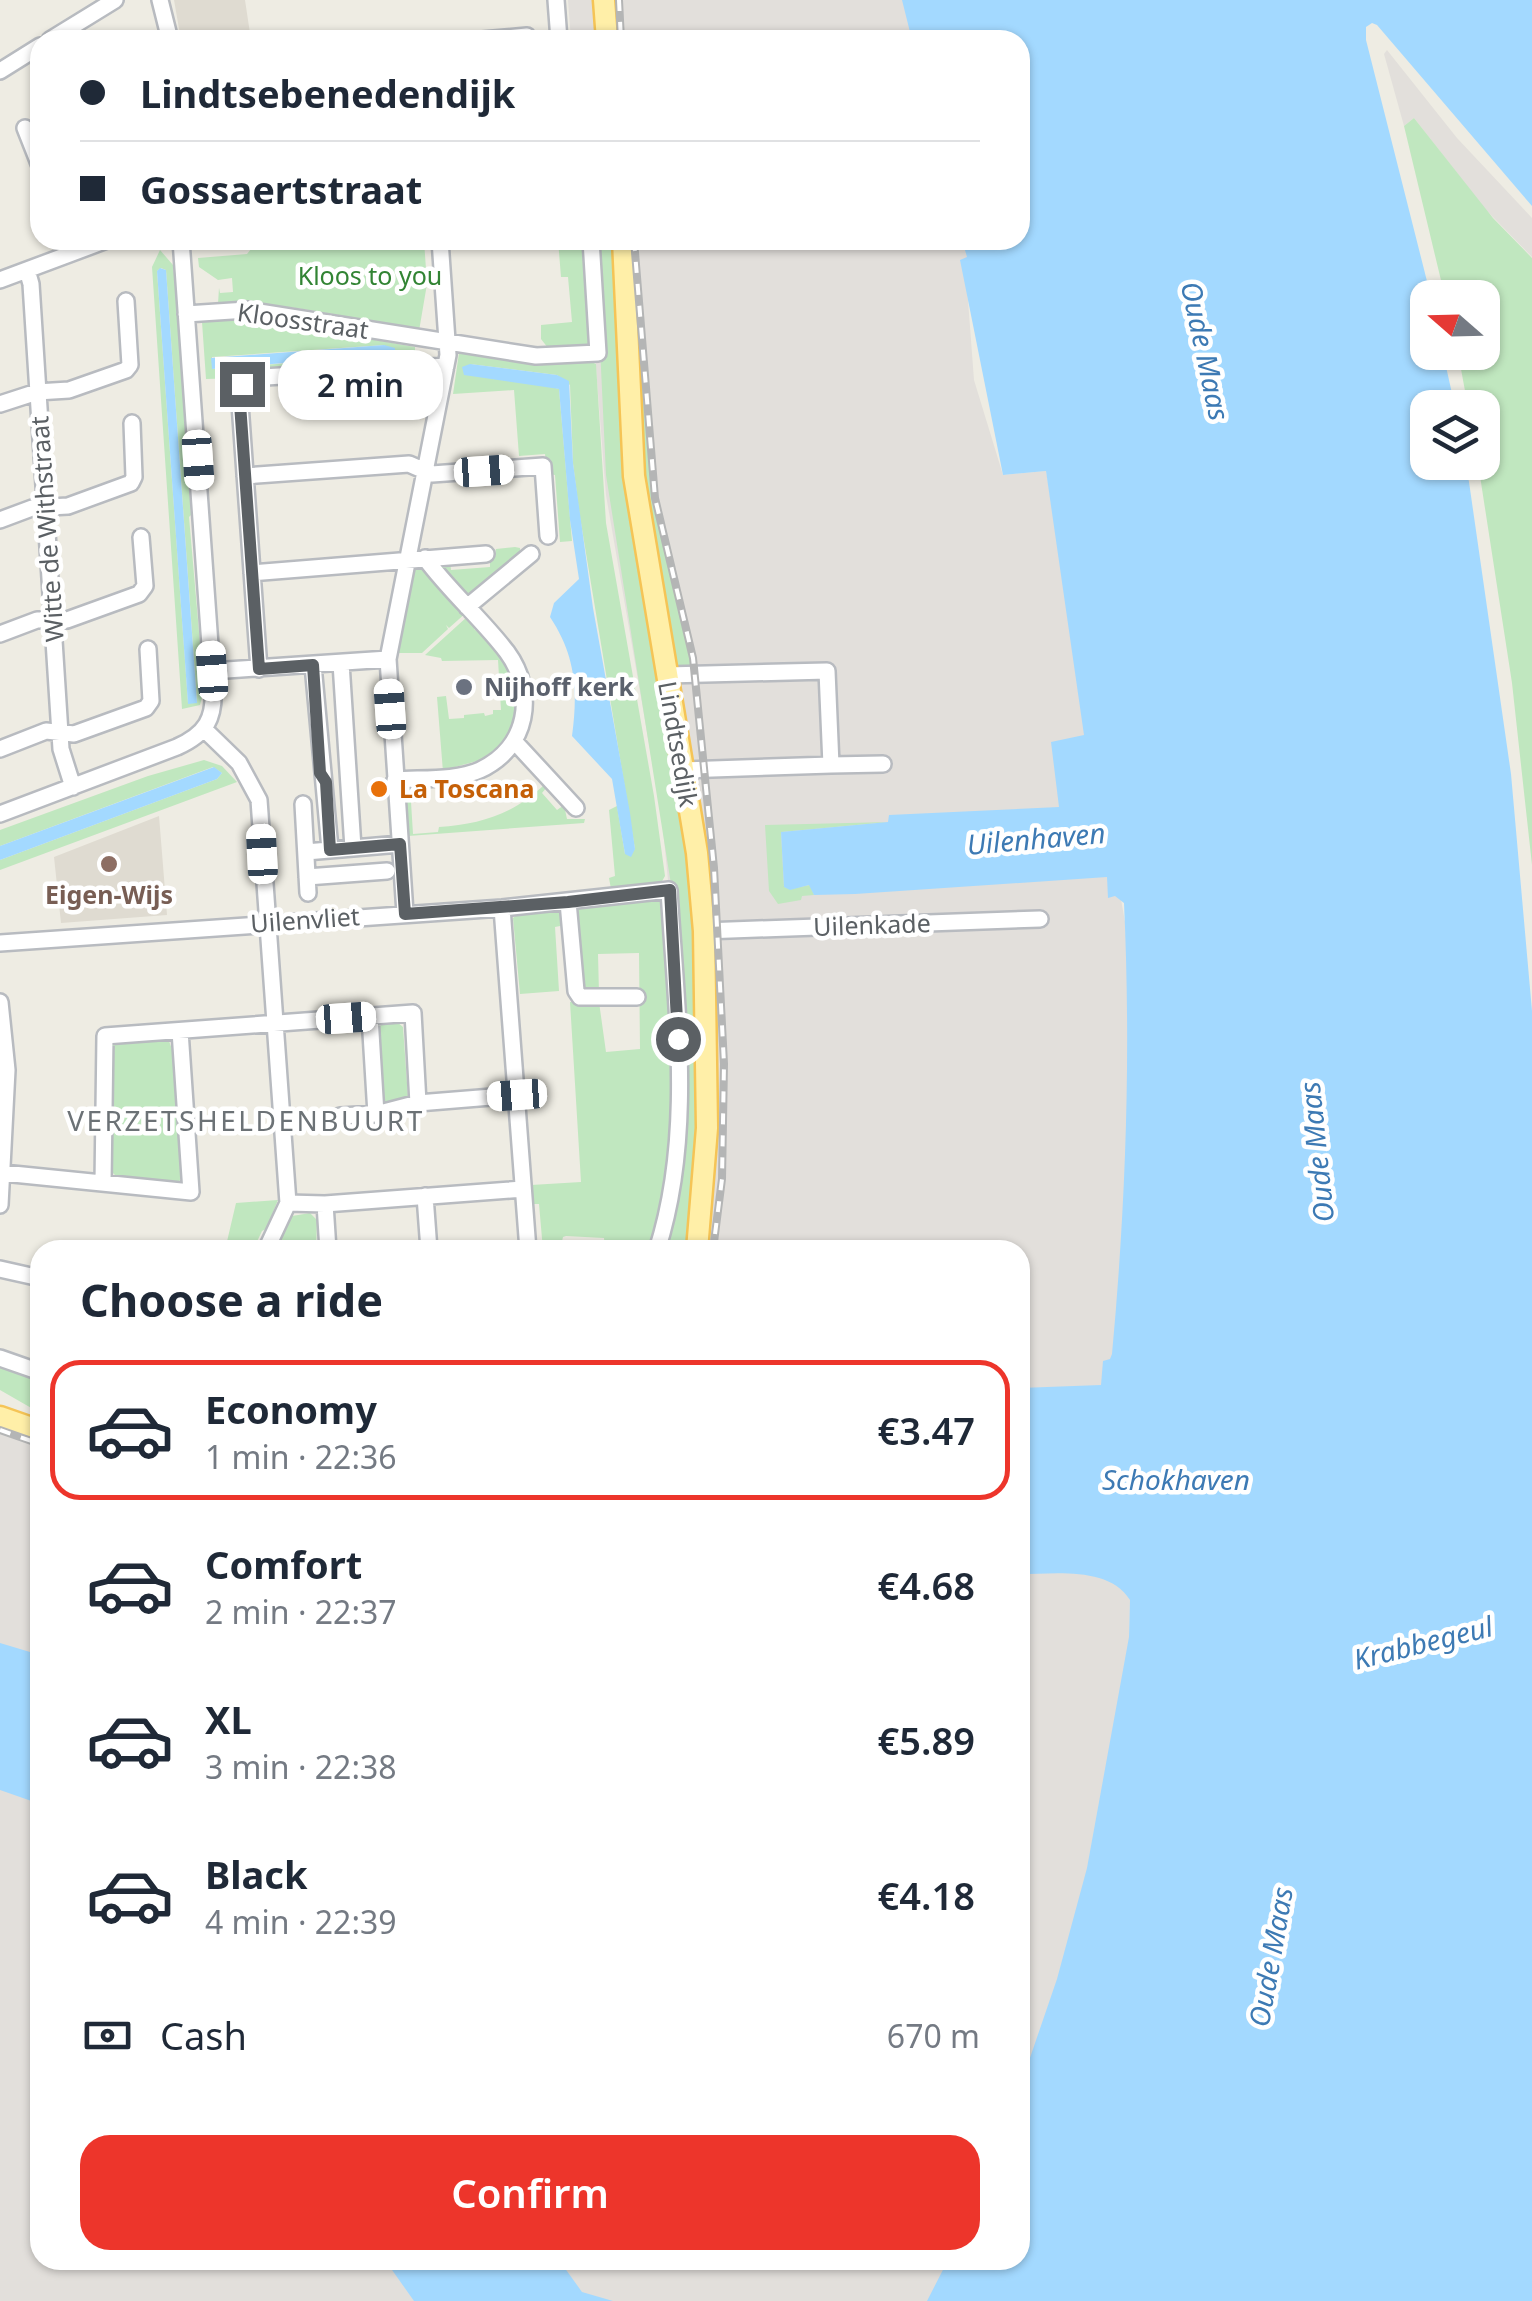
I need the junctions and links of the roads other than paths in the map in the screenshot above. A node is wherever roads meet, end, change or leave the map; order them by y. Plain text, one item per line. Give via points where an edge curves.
1 (115, 0) edge
2 (160, 0) edge
3 (556, 0) edge
4 (604, 0) edge
5 (66, 30) edge
6 (168, 30) edge
7 (559, 30) edge
8 (606, 30) edge
9 (30, 52) edge
10 (0, 71) edge
11 (25, 128) dead end
12 (30, 141) edge
13 (68, 250) edge
14 (182, 250) edge
15 (441, 250) edge
16 (592, 250) edge
17 (623, 250) edge
18 (27, 270) junction
19 (0, 280) edge
20 (126, 300) dead end
21 (186, 314) junction
22 (448, 344) junction
23 (446, 366) junction
24 (37, 392) junction
25 (0, 404) edge
26 (132, 423) dead end
27 (424, 472) junction
28 (245, 476) junction
29 (46, 509) junction
30 (0, 520) edge
31 (548, 536) dead end
32 (140, 537) dead end
33 (486, 554) dead end
34 (531, 554) dead end
35 (425, 558) junction
36 (407, 562) junction
37 (252, 573) junction
38 (467, 607) junction
39 (53, 620) junction
40 (0, 634) edge
41 (148, 649) dead end
42 (388, 659) junction
43 (340, 663) junction
44 (313, 665) junction
45 (259, 669) junction
46 (212, 671) junction
47 (667, 675) junction
48 (204, 730) junction
49 (60, 733) junction
50 (515, 742) junction
51 (0, 749) edge
52 (884, 764) dead end
53 (831, 766) junction
54 (683, 770) junction
55 (395, 780) junction
56 (73, 786) junction
57 (303, 804) dead end
58 (576, 808) dead end
59 (0, 814) edge
60 (400, 844) junction
61 (353, 848) junction
62 (332, 849) junction
63 (306, 852) junction
64 (387, 871) dead end
65 (336, 875) junction
66 (568, 902) junction
67 (502, 908) junction
68 (405, 914) junction
69 (1040, 919) dead end
70 (266, 923) junction
71 (704, 931) junction
72 (0, 943) edge
73 (637, 996) dead end
74 (1, 1007) edge
75 (370, 1017) junction
76 (275, 1024) junction
77 (180, 1031) junction
78 (517, 1095) junction
79 (418, 1103) junction
80 (376, 1114) junction
81 (340, 1116) dead end
82 (2, 1154) edge
83 (3, 1173) junction
84 (103, 1183) junction
85 (524, 1188) junction
86 (425, 1196) junction
87 (288, 1203) junction
88 (325, 1204) junction
89 (0, 1205) edge
90 (271, 1240) edge
91 (327, 1240) edge
92 (428, 1240) edge
93 (527, 1240) edge
94 (660, 1240) edge
95 (698, 1240) edge
96 (0, 1269) edge
97 (30, 1276) edge
98 (0, 1358) edge
99 (30, 1368) edge
100 (0, 1417) edge
101 (30, 1428) edge

1 - 5 street
2 - 6 street
3 - 7 street
4 - 8 main road
9 - 10 street
11 - 12 street
13 - 18 street via 52,270
14 - 21 street
15 - 22 street
16 - 22 street, Kloosstraat via 598,352 536,356
17 - 47 main road, Lindtsedijk via 634,476
18 - 19 street
18 - 24 street, Witte de Withstraat
20 - 24 street via 126,370 69,390
21 - 22 street, Kloosstraat via 247,310
21 - 46 street
22 - 23 street
23 - 27 street
23 - 28 street via 248,378 239,390
24 - 25 street
24 - 29 street, Witte de Withstraat
26 - 29 street via 131,483
27 - 28 street via 409,464
27 - 31 street via 543,466
27 - 36 street
28 - 37 street
29 - 30 street
29 - 39 street, Witte de Withstraat
32 - 39 street via 145,586 139,594
33 - 35 street
34 - 38 street
35 - 36 street
35 - 38 street
36 - 37 street
36 - 42 street
37 - 45 street
38 - 50 street via 509,655 521,680 526,708
39 - 40 street
39 - 49 street, Witte de Withstraat
41 - 49 street via 146,708
42 - 43 street
42 - 55 street
43 - 44 street
43 - 61 street
44 - 45 street
44 - 62 street
45 - 46 street
46 - 48 street via 214,703
47 - 53 street via 826,671
47 - 54 main road, Lindtsedijk
48 - 56 street via 177,747
48 - 70 street via 240,763 259,800
49 - 51 street via 46,731
49 - 56 street, Witte de Withstraat
50 - 55 street via 480,770
50 - 58 street
52 - 53 street
53 - 54 street
54 - 71 main road, Lindtsedijk
55 - 60 street
56 - 59 street
57 - 63 street
60 - 61 street
60 - 68 street
61 - 62 street
62 - 63 street
62 - 65 street
63 - 65 street via 308,885
64 - 65 street
66 - 67 street, Uilenvliet
66 - 73 street via 580,997
66 - 94 street, Uilenvliet via 670,890 678,1122 675,1178
67 - 68 street, Uilenvliet
67 - 78 street
68 - 70 street, Uilenvliet
69 - 71 street, Uilenkade
70 - 72 street, Uilenvliet
70 - 76 street
71 - 95 main road, Lindtsedijk via 707,1128
74 - 82 street
75 - 76 street
75 - 79 street via 412,1013
75 - 80 street
76 - 77 street
76 - 87 street
77 - 84 street via 105,1036
77 - 84 street via 191,1192
78 - 79 street
78 - 85 street
79 - 80 street
80 - 81 street
82 - 83 street
83 - 84 street
83 - 89 street
85 - 86 street
85 - 93 street
86 - 88 street
86 - 92 street
87 - 88 street
87 - 90 street
88 - 91 street
96 - 97 street
98 - 99 street
100 - 101 main road

